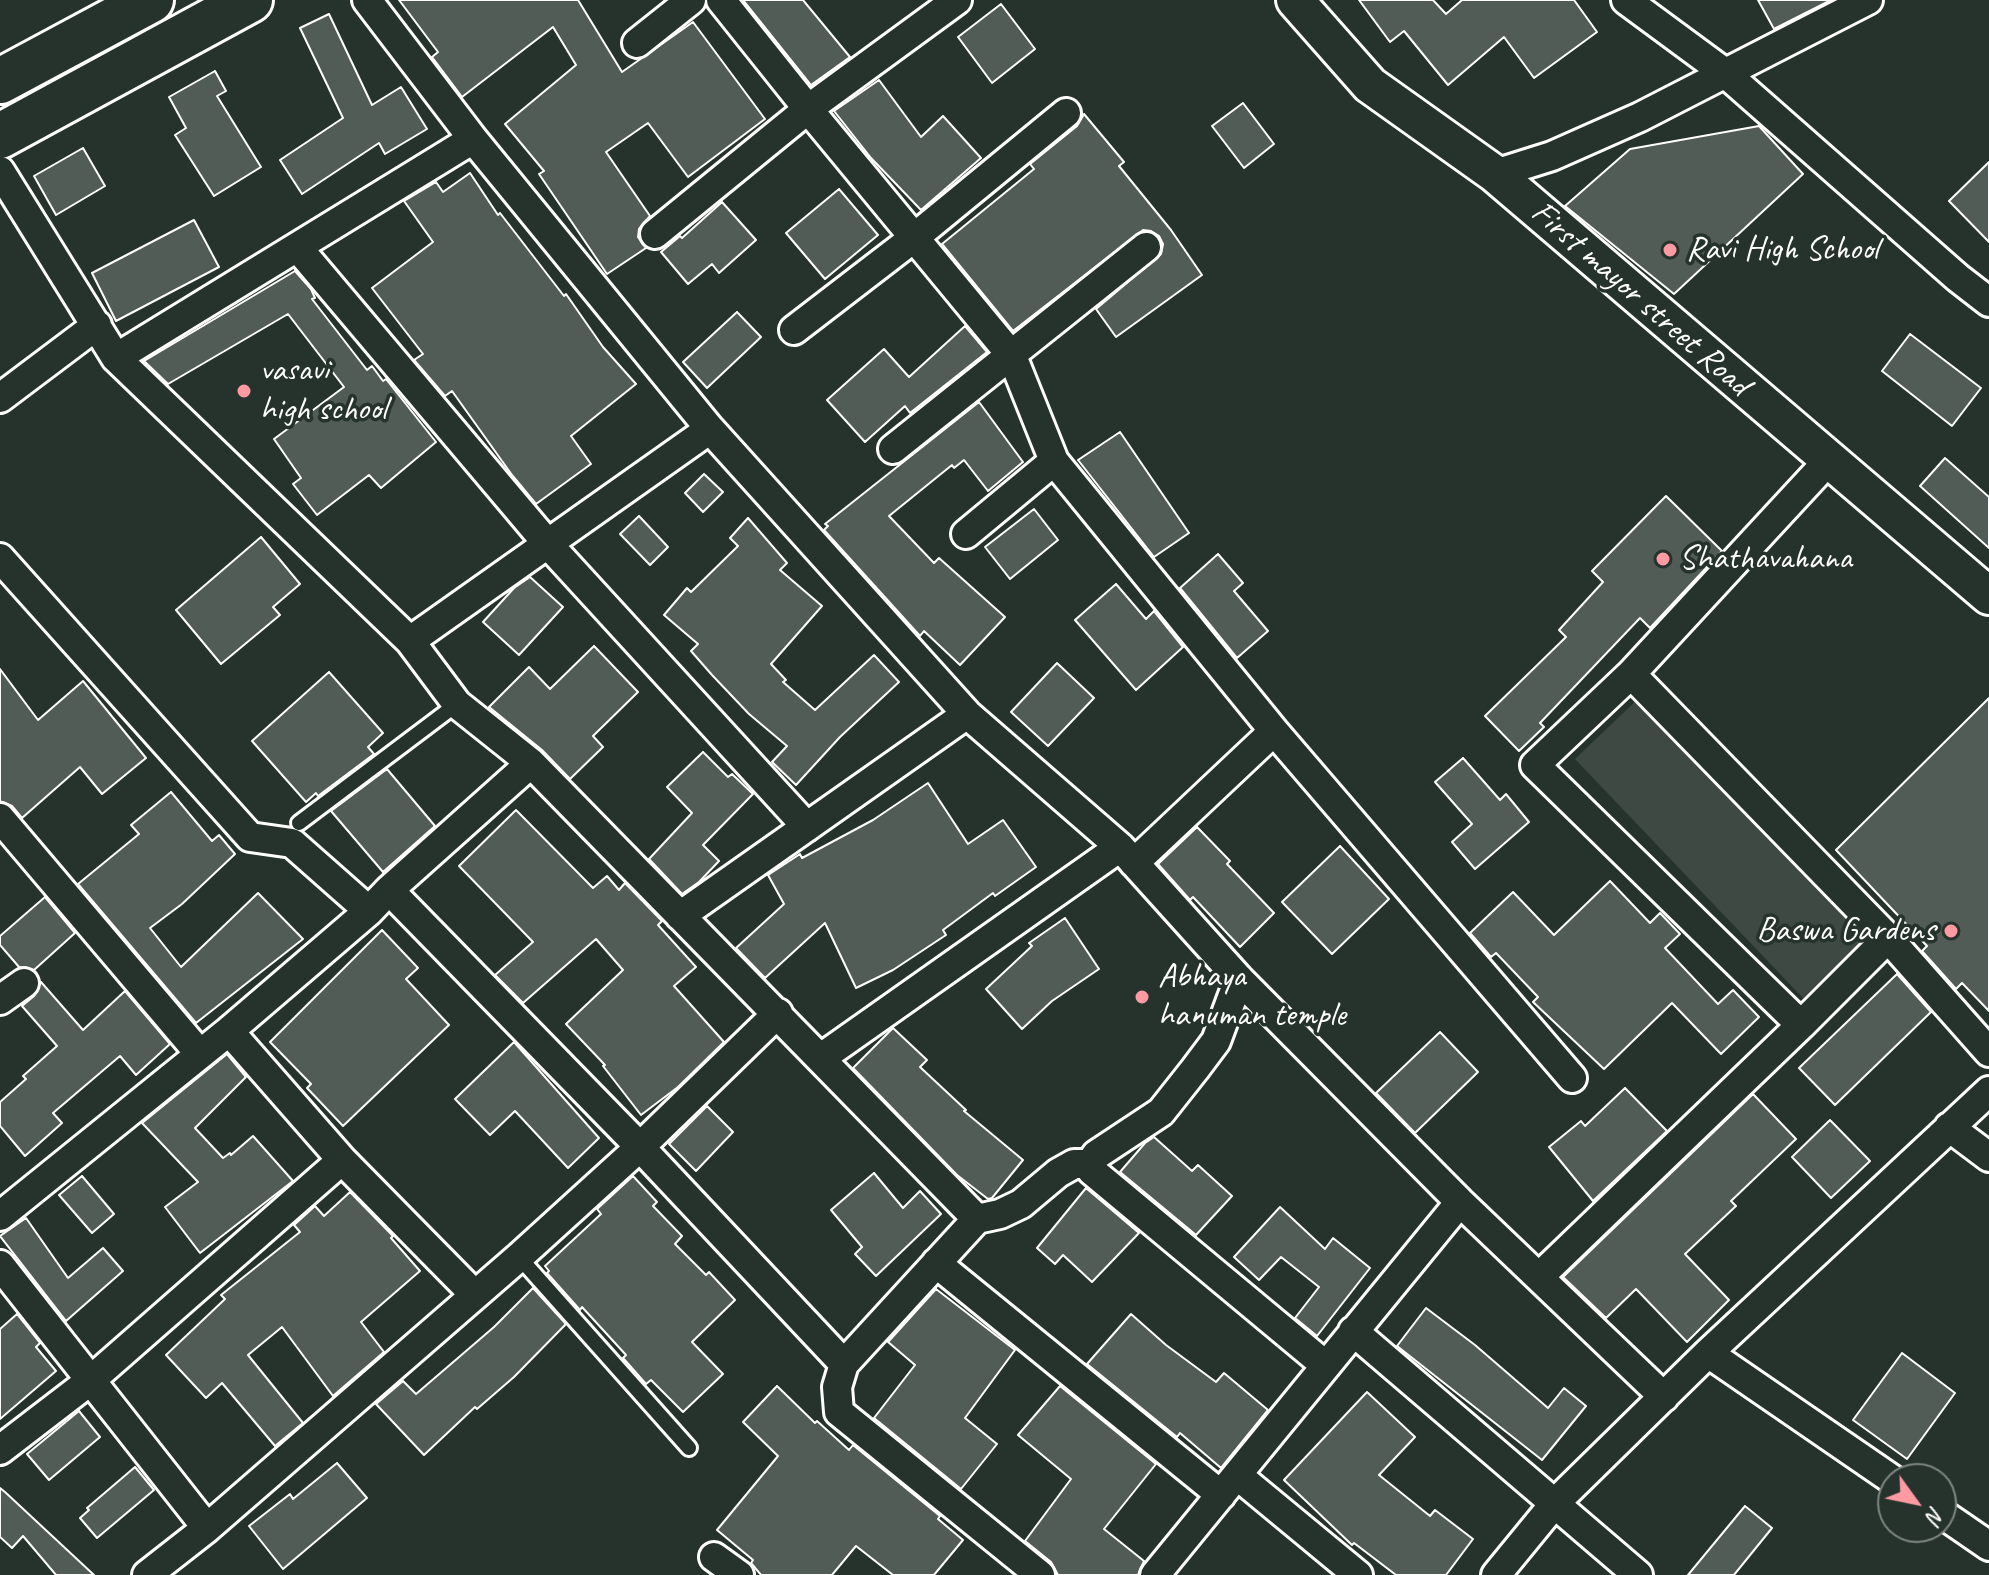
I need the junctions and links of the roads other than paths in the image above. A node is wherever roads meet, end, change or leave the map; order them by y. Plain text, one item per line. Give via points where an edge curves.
1 (151, 0) edge
2 (250, 0) edge
3 (367, 0) edge
4 (691, 0) edge
5 (721, 0) edge
6 (957, 0) edge
7 (1295, 0) edge
8 (1626, 0) edge
9 (1868, 0) edge
10 (637, 43) dead end
11 (1725, 73) junction
12 (0, 81) edge
13 (808, 109) junction
14 (1066, 113) dead end
15 (0, 136) edge
16 (473, 139) junction
17 (0, 171) edge
18 (1495, 174) junction
19 (655, 234) dead end
20 (915, 237) junction
21 (1146, 247) dead end
22 (298, 248) junction
23 (1989, 302) edge
24 (97, 325) junction
25 (794, 330) dead end
26 (1012, 356) junction
27 (116, 358) junction
28 (0, 398) edge
29 (710, 429) junction
30 (893, 449) dead end
31 (1829, 460) junction
32 (1054, 461) junction
33 (966, 534) dead end
34 (547, 543) junction
35 (0, 558) edge
36 (1989, 596) edge
37 (410, 641) junction
38 (1631, 674) junction
39 (457, 704) junction
40 (967, 714) junction
41 (1274, 731) junction
42 (531, 763) junction
43 (0, 818) edge
44 (299, 823) dead end
45 (807, 827) junction
46 (1127, 855) junction
47 (389, 890) junction
48 (369, 911) junction
49 (680, 916) junction
50 (1888, 938) junction
51 (1239, 979) junction
52 (24, 983) dead end
53 (0, 1000) edge
54 (778, 1013) junction
55 (1801, 1025) junction
56 (229, 1031) junction
57 (1989, 1052) edge
58 (200, 1054) junction
59 (821, 1058) junction
60 (1572, 1078) dead end
61 (1989, 1091) edge
62 (1949, 1127) junction
63 (640, 1147) junction
64 (1989, 1157) edge
65 (342, 1160) junction
66 (1091, 1164) junction
67 (1460, 1202) junction
68 (0, 1216) edge
69 (977, 1219) junction
70 (519, 1257) junction
71 (936, 1263) junction
72 (0, 1265) edge
73 (1539, 1277) junction
74 (475, 1295) junction
75 (1353, 1331) junction
76 (1708, 1353) junction
77 (844, 1364) junction
78 (1325, 1365) junction
79 (91, 1380) junction
80 (1664, 1397) junction
81 (689, 1448) dead end
82 (0, 1450) edge
83 (1877, 1469) edge
84 (1229, 1485) junction
85 (1555, 1503) junction
86 (1957, 1524) edge
87 (207, 1528) junction
88 (1989, 1546) edge
89 (714, 1557) dead end
90 (147, 1575) edge
91 (739, 1575) edge
92 (1040, 1575) edge
93 (1155, 1575) edge
94 (1358, 1575) edge
95 (1496, 1575) edge
96 (1638, 1575) edge

1 - 12 main road
2 - 15 main road
3 - 16 street
4 - 10 street
5 - 13 street
6 - 13 street
7 - 18 street, First mayor street Road via 1370,85
8 - 11 street
9 - 11 street
11 - 18 street via 1628,123
11 - 23 street
13 - 19 street
13 - 20 street
14 - 20 street
16 - 22 street
16 - 29 street
17 - 24 street
18 - 31 street, First mayor street Road
20 - 25 street
20 - 26 street
21 - 26 street
22 - 27 street
22 - 34 street
24 - 27 street
24 - 28 street
26 - 30 street
26 - 32 street
27 - 37 street
29 - 34 street
29 - 40 street
31 - 36 street, First mayor street Road
31 - 38 street
32 - 33 street
32 - 41 street
34 - 37 street
34 - 45 street
35 - 48 street via 250,837 292,843
37 - 39 street
38 - 50 street
38 - 55 street via 1535,765
39 - 42 street
39 - 44 lane
40 - 45 street
40 - 46 street
41 - 46 street
41 - 60 street
42 - 47 street
42 - 49 street
43 - 58 street
45 - 49 street
46 - 51 street
46 - 59 street
47 - 48 street
47 - 63 street
48 - 56 street
49 - 54 street
50 - 55 street
50 - 57 street
51 - 66 street via 1216,1041 1161,1112 1096,1155
51 - 67 street
52 - 53 street
54 - 59 street
54 - 63 street
55 - 73 street
56 - 58 street
56 - 65 street
58 - 68 street
59 - 69 street
61 - 62 street
62 - 64 street
62 - 76 street
63 - 70 street
63 - 77 street
65 - 74 street
65 - 79 street
66 - 69 street via 1074,1164 1021,1204
66 - 78 street via 1092,1171
67 - 73 street
67 - 75 street
69 - 71 street
70 - 74 street
70 - 81 lane
71 - 77 street
71 - 84 street
72 - 79 street
73 - 80 street
74 - 87 street
75 - 78 street
75 - 85 street
76 - 80 street
76 - 83 street
77 - 92 street via 837,1387 839,1412
78 - 84 street
79 - 82 street
79 - 87 street
80 - 85 street
84 - 93 street
84 - 94 street
85 - 95 street
85 - 96 street
86 - 88 street
87 - 90 street
89 - 91 street

